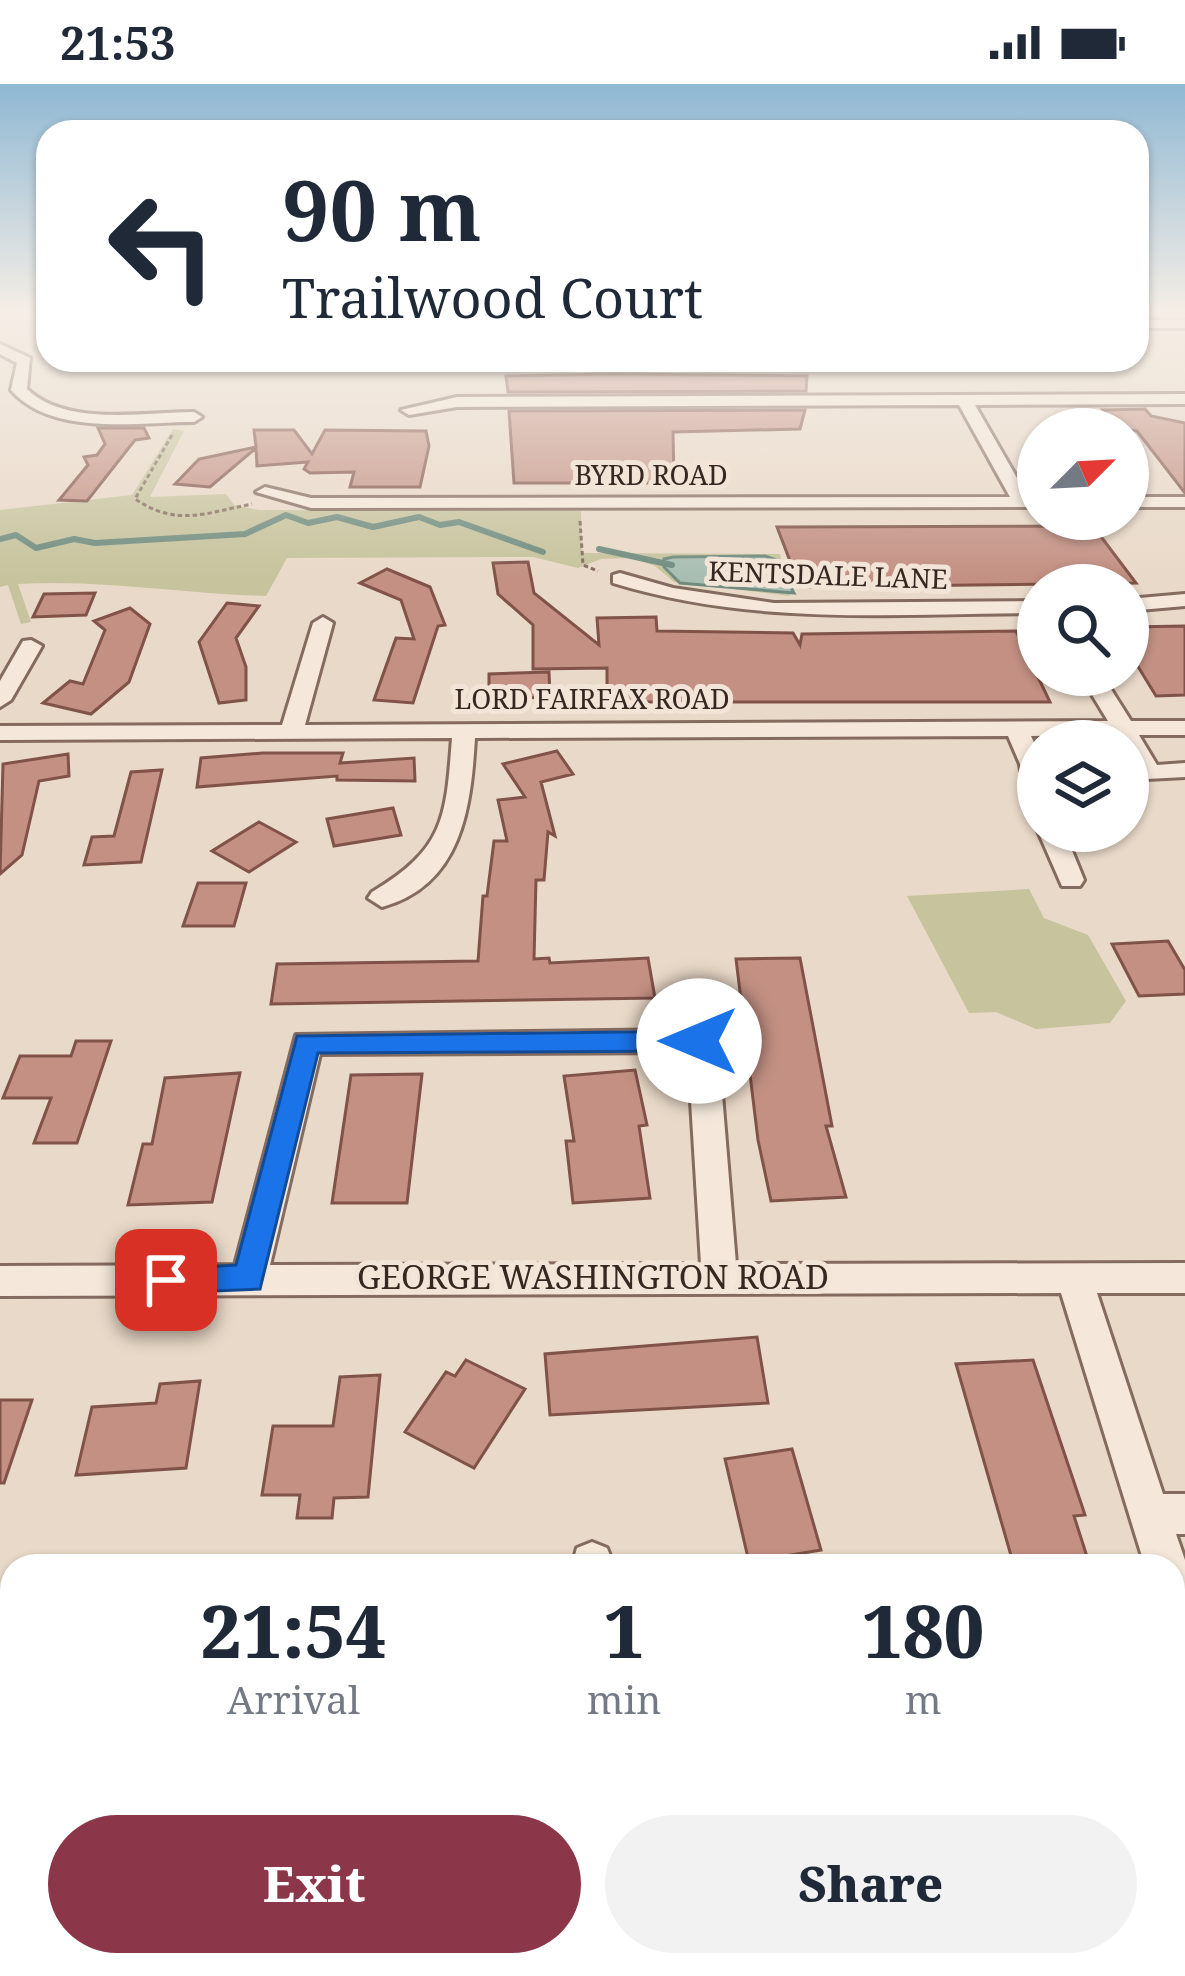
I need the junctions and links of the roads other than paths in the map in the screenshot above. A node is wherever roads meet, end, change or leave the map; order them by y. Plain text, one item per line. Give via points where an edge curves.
1 (32, 401) edge
2 (636, 401) edge
3 (965, 401) edge
4 (409, 410) dead end
5 (194, 417) road end
6 (1017, 482) edge
7 (265, 492) road end
8 (1017, 502) edge
9 (1149, 502) edge
10 (1185, 502) edge
11 (620, 579) road end
12 (1185, 600) edge
13 (1149, 603) edge
14 (1017, 607) edge
15 (323, 623) dead end
16 (32, 646) dead end
17 (0, 700) edge
18 (1016, 728) edge
19 (1149, 728) edge
20 (1185, 728) edge
21 (292, 730) junction
22 (464, 730) junction
23 (0, 733) edge
24 (1185, 770) edge
25 (1149, 773) edge
26 (1060, 852) edge
27 (1071, 880) dead end
28 (382, 898) dead end
29 (699, 997) dead end
30 (699, 1041) junction
31 (718, 1276) junction
32 (1185, 1278) edge
33 (249, 1279) junction
34 (0, 1280) edge
35 (1074, 1280) junction
36 (1167, 1514) edge
37 (1166, 1554) edge

1 - 5 street via 80,416
2 - 4 street via 457,402
3 - 6 street
7 - 8 street, BYRD ROAD via 310,503
9 - 10 street
11 - 14 street, KENTSDALE LANE via 752,606
12 - 13 street
15 - 21 street
16 - 17 street
18 - 22 street, LORD FAIRFAX ROAD
19 - 20 street, LORD FAIRFAX ROAD
21 - 22 street, LORD FAIRFAX ROAD
21 - 23 street, LORD FAIRFAX ROAD
22 - 28 street via 442,858
24 - 25 street
26 - 27 street
29 - 30 street
30 - 31 street
30 - 33 street via 307,1043
31 - 33 street, GEORGE WASHINGTON ROAD
31 - 35 street, GEORGE WASHINGTON ROAD
32 - 35 street, GEORGE WASHINGTON ROAD
33 - 34 street, GEORGE WASHINGTON ROAD
35 - 36 street
36 - 37 street

